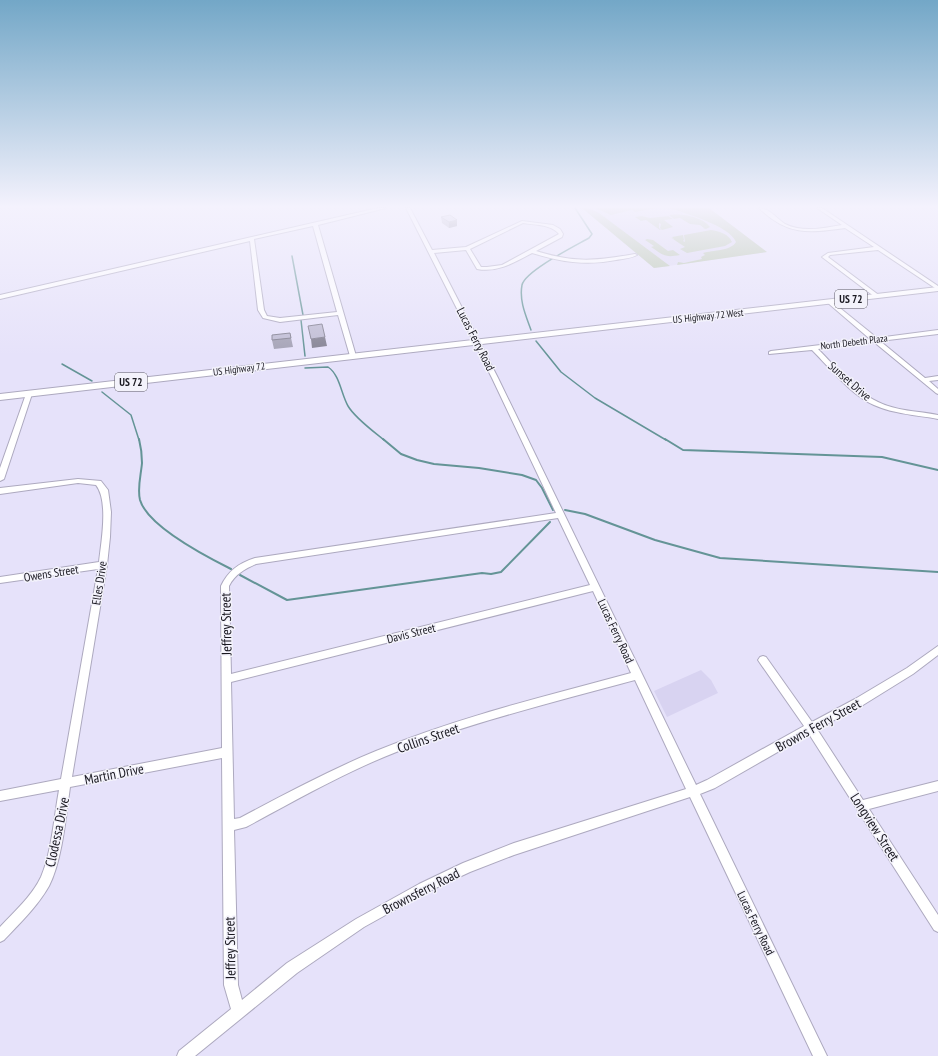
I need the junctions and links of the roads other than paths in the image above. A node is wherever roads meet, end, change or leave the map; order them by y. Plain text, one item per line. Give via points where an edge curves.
1 (173, 257) edge
2 (254, 257) edge
3 (325, 257) edge
4 (435, 257) edge
5 (473, 257) edge
6 (519, 257) edge
7 (554, 257) edge
8 (622, 257) edge
9 (826, 257) edge
10 (892, 257) edge
11 (938, 289) edge
12 (876, 296) junction
13 (0, 297) edge
14 (830, 302) junction
15 (341, 312) junction
16 (938, 332) edge
17 (874, 339) junction
18 (478, 342) junction
19 (813, 348) junction
20 (771, 353) dead end
21 (352, 356) junction
22 (938, 378) edge
23 (924, 380) junction
24 (938, 392) edge
25 (29, 394) junction
26 (0, 397) edge
27 (938, 417) edge
28 (0, 479) edge
29 (0, 491) edge
30 (561, 515) junction
31 (103, 565) junction
32 (0, 580) edge
33 (595, 587) junction
34 (938, 650) edge
35 (763, 660) dead end
36 (637, 675) junction
37 (227, 679) junction
38 (811, 728) junction
39 (228, 752) junction
40 (66, 783) junction
41 (938, 786) edge
42 (694, 792) junction
43 (0, 796) edge
44 (861, 806) junction
45 (229, 826) junction
46 (938, 926) edge
47 (0, 936) edge
48 (238, 1010) junction
49 (184, 1056) edge
50 (820, 1056) edge

1 - 13 street
2 - 15 street via 261,310 265,317 280,320
3 - 15 street
4 - 18 street, Lucas Ferry Road
5 - 6 street via 479,268 483,269 503,266
7 - 8 street via 572,262
9 - 12 street
10 - 11 street
11 - 12 highway, US Highway 72 West / US 72
12 - 14 highway, US Highway 72 West / US 72
14 - 17 street
14 - 18 highway, US Highway 72 West / US 72
15 - 21 street
16 - 17 street, North Debeth Plaza
17 - 19 street, North Debeth Plaza
17 - 23 street
18 - 21 highway, US Highway 72 / US 72
18 - 30 street, Lucas Ferry Road
19 - 20 street, North Debeth Plaza
19 - 27 street, Sunset Drive via 875,403
21 - 25 highway, US Highway 72 / US 72
22 - 23 street
23 - 24 street
25 - 26 highway, US Highway 72 / US 72
25 - 28 street
29 - 31 street, Elles Drive via 78,481 98,483 104,490 107,512
30 - 33 street, Lucas Ferry Road
30 - 37 street, Jeffrey Street via 255,561 240,568 232,572 225,586
31 - 32 street, Owens Street
31 - 40 street, Elles Drive
33 - 36 street, Lucas Ferry Road
33 - 37 street, Davis Street
34 - 38 street, Browns Ferry Street via 860,702
35 - 38 street, Longview Street
36 - 42 street, Lucas Ferry Road
36 - 45 street, Collins Street via 412,742 329,778 242,823
37 - 39 street, Jeffrey Street
38 - 42 street, Browns Ferry Street
38 - 44 street, Longview Street
39 - 40 street, Martin Drive
39 - 45 street, Jeffrey Street
40 - 43 street, Martin Drive
40 - 47 street, Clodessa Drive via 53,858 45,881 30,904
41 - 44 street
42 - 48 street, Brownsferry Road via 514,849 467,867 360,923 292,968
42 - 50 street, Lucas Ferry Road
44 - 46 street, Longview Street
45 - 48 street, Jeffrey Street via 231,985
48 - 49 street, Brownsferry Road

